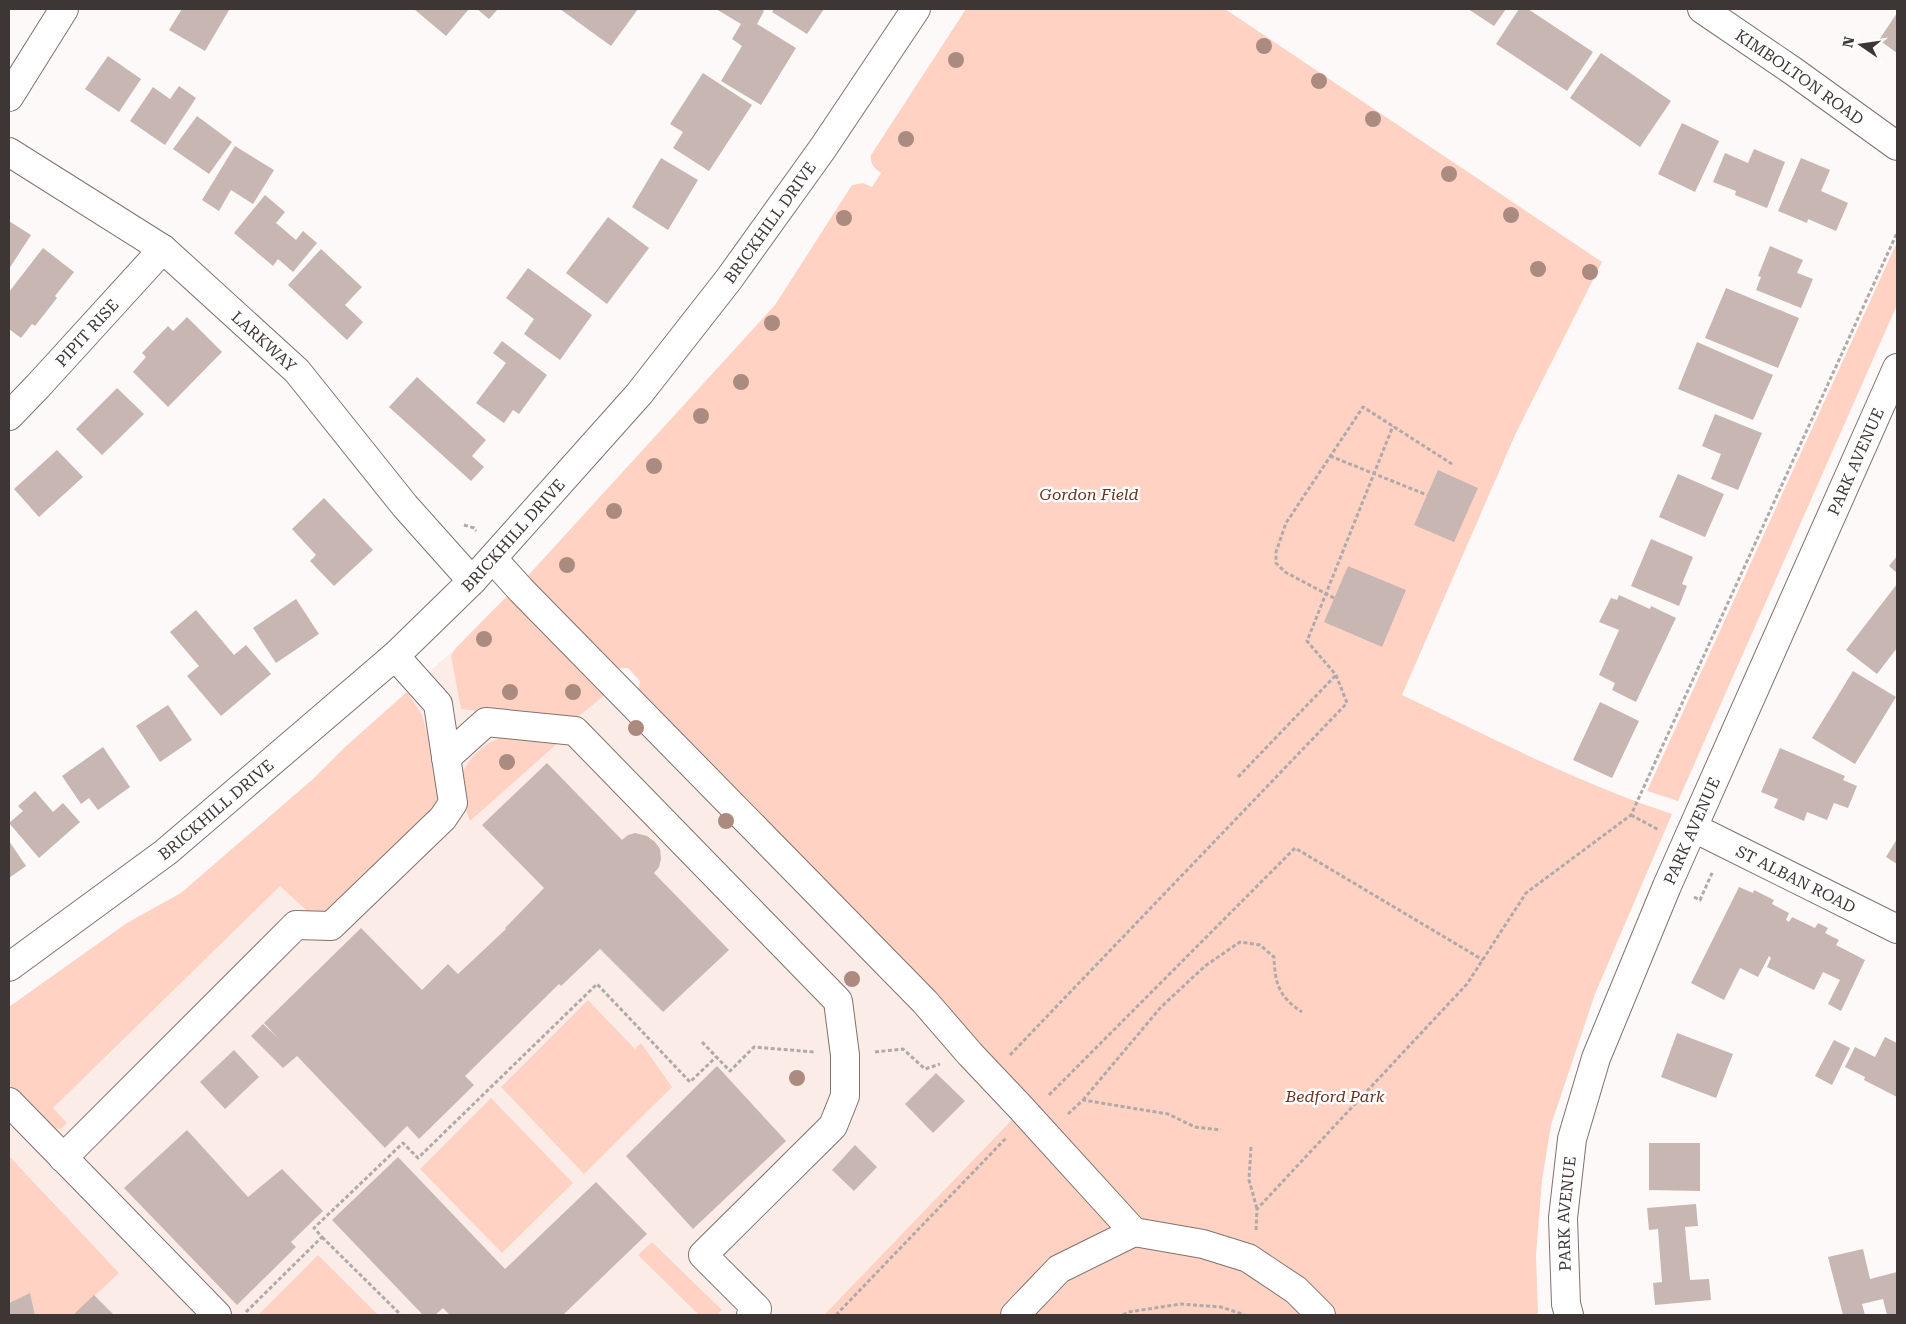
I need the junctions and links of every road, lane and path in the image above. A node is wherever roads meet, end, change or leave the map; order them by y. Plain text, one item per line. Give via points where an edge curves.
1 (64, 9) edge
2 (916, 9) edge
3 (1702, 9) edge
4 (9, 96) edge
5 (1897, 146) edge
6 (9, 152) edge
7 (1897, 233) edge
8 (163, 249) junction
9 (1897, 368) edge
10 (9, 416) edge
11 (1393, 426) junction
12 (1330, 456) junction
13 (1452, 464) dead end
14 (1374, 475) junction
15 (1427, 495) dead end
16 (493, 559) junction
17 (472, 581) junction
18 (1326, 594) junction
19 (1334, 598) dead end
20 (395, 656) junction
21 (1336, 675) junction
22 (446, 758) junction
23 (1238, 777) dead end
24 (1694, 828) junction
25 (1897, 929) edge
26 (1483, 960) junction
27 (9, 967) edge
28 (1302, 1012) dead end
29 (716, 1057) dead end
30 (1006, 1059) dead end
31 (1082, 1100) junction
32 (9, 1102) edge
33 (1029, 1116) junction
34 (1221, 1130) dead end
35 (1047, 1136) junction
36 (1251, 1147) dead end
37 (63, 1158) junction
38 (1257, 1209) junction
39 (1134, 1232) junction
40 (322, 1237) junction
41 (1248, 1258) junction
42 (217, 1315) edge
43 (242, 1315) edge
44 (401, 1315) edge
45 (752, 1315) edge
46 (836, 1315) edge
47 (1015, 1315) edge
48 (1123, 1315) edge
49 (1245, 1315) edge
50 (1321, 1315) edge
51 (1569, 1315) edge

1 - 4 street
2 - 16 street, BRICKHILL DRIVE via 823,148 729,279 639,394
3 - 5 street, KIMBOLTON ROAD
6 - 8 street, LARKWAY
7 - 26 path via 1631,815 1526,893
8 - 10 street, PIPIT RISE
8 - 17 street, LARKWAY via 297,371 405,506
9 - 24 street, PARK AVENUE
11 - 12 path via 1363,407
11 - 13 path
11 - 14 path
12 - 14 path
12 - 18 path via 1286,523 1276,552 1276,563 1285,572
14 - 15 path
14 - 18 path
16 - 17 street, BRICKHILL DRIVE
16 - 33 street via 925,1002
17 - 20 street, BRICKHILL DRIVE
18 - 19 path
18 - 21 path via 1307,641
20 - 22 street via 438,704
20 - 27 street, BRICKHILL DRIVE via 166,852
21 - 23 path
21 - 30 path via 1347,703
22 - 37 street via 453,803 443,818 331,926 296,925
22 - 45 street via 486,722 575,731 838,1001 846,1096 833,1126 703,1255 757,1309
24 - 25 street, ST ALBAN ROAD
24 - 51 street, PARK AVENUE via 1596,1058 1572,1139 1563,1218
26 - 33 path via 1295,848
26 - 38 path via 1467,984
28 - 31 path via 1279,991 1274,976 1274,957 1260,945 1240,942 1205,966 1161,1007
29 - 40 path via 690,1082 597,984 418,1158 403,1143 314,1228
31 - 34 path via 1168,1114 1195,1126
31 - 35 path
32 - 37 street
33 - 35 street
33 - 46 path
35 - 39 street
36 - 38 path via 1249,1180
37 - 42 street
38 - 41 path via 1255,1249
39 - 41 street via 1203,1244
39 - 47 street via 1059,1269
40 - 43 path
40 - 44 path
41 - 50 street via 1296,1290
48 - 49 path via 1180,1304 1221,1306

